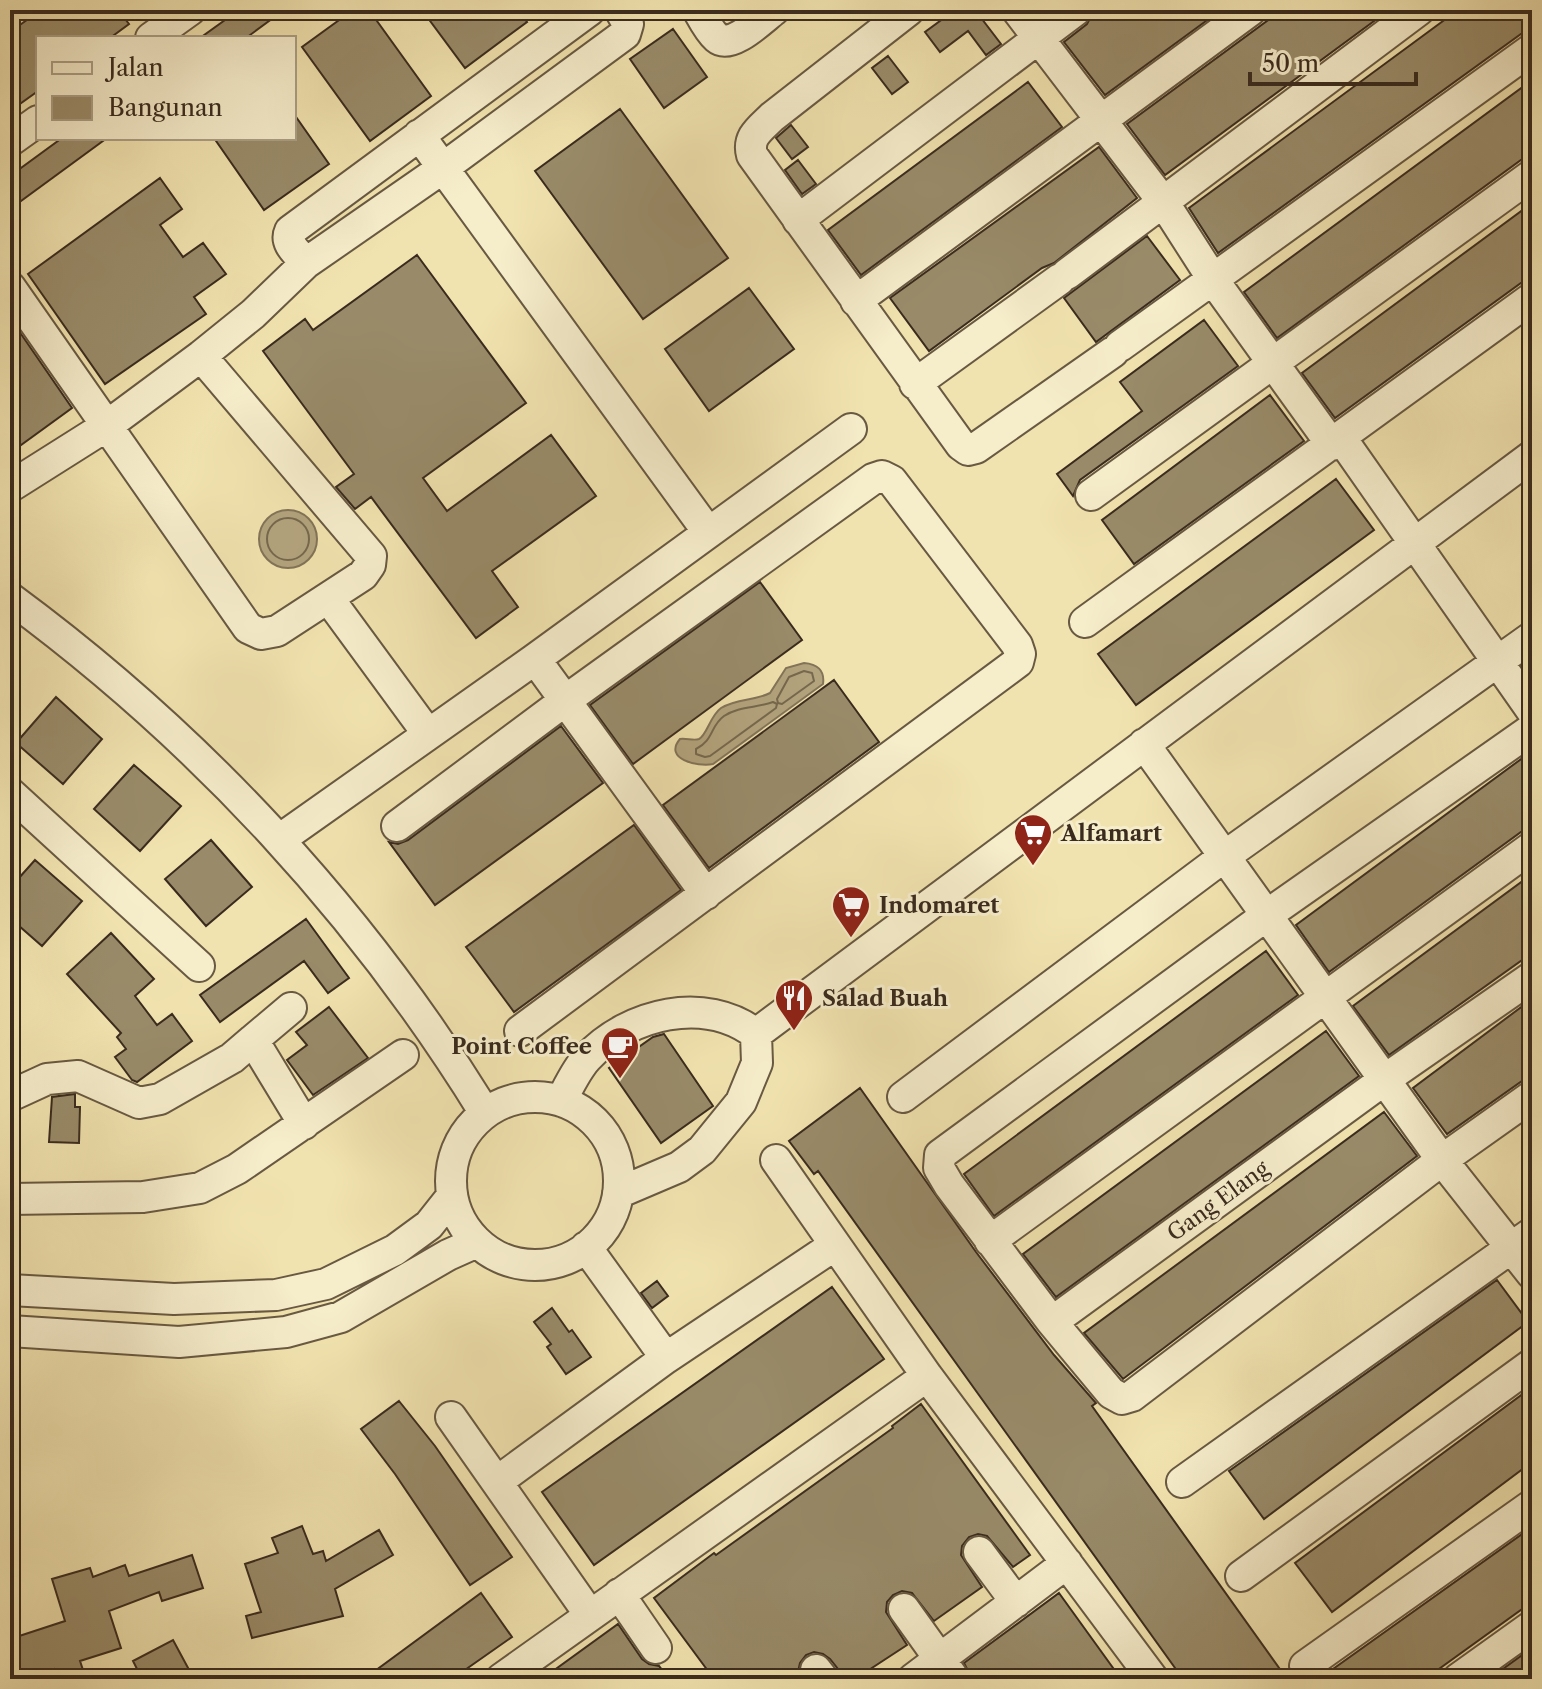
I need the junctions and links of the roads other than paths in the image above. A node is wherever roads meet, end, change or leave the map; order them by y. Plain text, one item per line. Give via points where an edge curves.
1 (590, 10) edge
2 (620, 10) edge
3 (698, 10) edge
4 (774, 10) edge
5 (909, 10) edge
6 (1017, 10) edge
7 (1076, 10) edge
8 (1251, 10) edge
9 (1419, 10) edge
10 (1037, 38) junction
11 (1532, 49) edge
12 (510, 69) junction
13 (534, 101) junction
14 (1101, 120) junction
15 (36, 122) edge
16 (419, 135) junction
17 (10, 141) edge
18 (443, 168) junction
19 (1532, 175) edge
20 (1164, 203) junction
21 (798, 220) junction
22 (306, 263) junction
23 (1214, 281) junction
24 (10, 287) edge
25 (1532, 298) edge
26 (856, 301) junction
27 (201, 356) junction
28 (1273, 363) junction
29 (915, 384) junction
30 (108, 425) junction
31 (851, 429) dead end
32 (1336, 442) junction
33 (1532, 456) edge
34 (13, 485) dead end
35 (1091, 495) dead end
36 (708, 532) junction
37 (1414, 544) junction
38 (10, 598) edge
39 (329, 599) junction
40 (1085, 622) dead end
41 (1532, 637) edge
42 (535, 659) junction
43 (1498, 662) junction
44 (566, 700) junction
45 (1532, 711) edge
46 (1532, 729) edge
47 (428, 734) junction
48 (1144, 744) junction
49 (10, 793) edge
50 (397, 826) dead end
51 (279, 840) junction
52 (1532, 847) edge
53 (1225, 856) junction
54 (706, 894) junction
55 (1267, 915) junction
56 (199, 966) dead end
57 (1532, 977) edge
58 (1326, 998) junction
59 (291, 1008) dead end
60 (520, 1031) dead end
61 (756, 1034) junction
62 (253, 1040) junction
63 (403, 1055) dead end
64 (1384, 1080) junction
65 (10, 1096) edge
66 (1532, 1096) edge
67 (903, 1097) dead end
68 (561, 1101) junction
69 (485, 1113) junction
70 (304, 1124) junction
71 (776, 1160) dead end
72 (1442, 1160) junction
73 (618, 1193) junction
74 (452, 1196) junction
75 (10, 1199) edge
76 (1522, 1240) edge
77 (990, 1241) junction
78 (477, 1242) junction
79 (835, 1245) junction
80 (586, 1247) junction
81 (1532, 1274) edge
82 (10, 1290) edge
83 (1052, 1322) junction
84 (10, 1331) edge
85 (666, 1358) junction
86 (1532, 1364) edge
87 (927, 1376) junction
88 (451, 1417) dead end
89 (498, 1481) junction
90 (1182, 1482) dead end
91 (1532, 1505) edge
92 (979, 1552) dead end
93 (1067, 1563) junction
94 (1241, 1576) dead end
95 (619, 1594) junction
96 (1016, 1602) junction
97 (904, 1609) dead end
98 (590, 1615) junction
99 (1532, 1626) edge
100 (656, 1648) dead end
101 (1305, 1666) dead end
102 (947, 1669) edge
103 (501, 1679) edge
104 (913, 1679) edge
105 (1153, 1679) edge
106 (1458, 1679) edge

1 - 12 street
2 - 13 street via 628,24 625,34
3 - 4 street via 725,41
5 - 21 street via 754,134 752,155
6 - 10 street
7 - 10 street
8 - 14 street
9 - 20 street
10 - 14 street
10 - 21 street
11 - 23 street
12 - 13 street
12 - 16 street
13 - 18 street
14 - 20 street
14 - 26 street
15 - 17 street
16 - 18 street
16 - 22 street via 290,231 289,244
18 - 22 street
18 - 36 street
19 - 28 street
20 - 23 street
20 - 29 street
21 - 26 street
22 - 27 street
23 - 28 street
23 - 29 street via 976,448 961,445
24 - 30 street
25 - 32 street
26 - 29 street
27 - 30 street
27 - 39 street via 371,556 363,575
28 - 32 street
28 - 35 street
30 - 34 street
30 - 39 street via 248,628 261,634 277,631
31 - 36 street
32 - 37 street
32 - 40 street
33 - 37 street
36 - 42 street
37 - 43 street
37 - 48 street
38 - 51 street via 149,710
39 - 47 street
41 - 43 street
42 - 44 street
42 - 47 street
43 - 45 street
43 - 53 street
44 - 50 street
44 - 54 street
44 - 54 street via 882,476 892,481 1017,645 1018,662
46 - 55 street
47 - 51 street
48 - 53 street
48 - 61 street
49 - 56 street
51 - 69 street via 388,967
52 - 58 street
53 - 55 street
53 - 67 street
54 - 60 street
55 - 58 street
55 - 77 street via 940,1155 939,1168
57 - 64 street, Gang Elang
58 - 64 street
58 - 77 street
59 - 62 street
61 - 68 street via 722,1016 689,1012 635,1023 586,1058
61 - 73 street via 757,1063 741,1102 702,1150 679,1167
62 - 65 street via 160,1099 139,1103 78,1076 47,1079
62 - 70 street
63 - 70 street
64 - 72 street
64 - 83 street, Gang Elang
66 - 72 street
68 - 69 street via 522,1098
68 - 73 street via 600,1127 612,1147
69 - 74 street via 457,1150
70 - 75 street via 200,1188 143,1197
71 - 79 street
72 - 76 street
72 - 83 street via 1127,1399 1111,1393
73 - 80 street via 601,1232
74 - 78 street via 461,1222
74 - 82 street via 429,1225 395,1250 326,1284 276,1295 174,1299
76 - 81 street
76 - 90 street
77 - 83 street
78 - 80 street via 519,1263 566,1259
78 - 84 street via 341,1317 286,1332 179,1342
79 - 85 street
79 - 87 street
80 - 85 street
85 - 89 street
86 - 94 street
87 - 93 street
87 - 95 street
88 - 89 street
89 - 98 street
91 - 101 street
92 - 96 street
93 - 96 street
93 - 105 street
95 - 98 street
95 - 100 street
96 - 102 street
97 - 102 street
98 - 103 street
99 - 106 street
102 - 104 street

